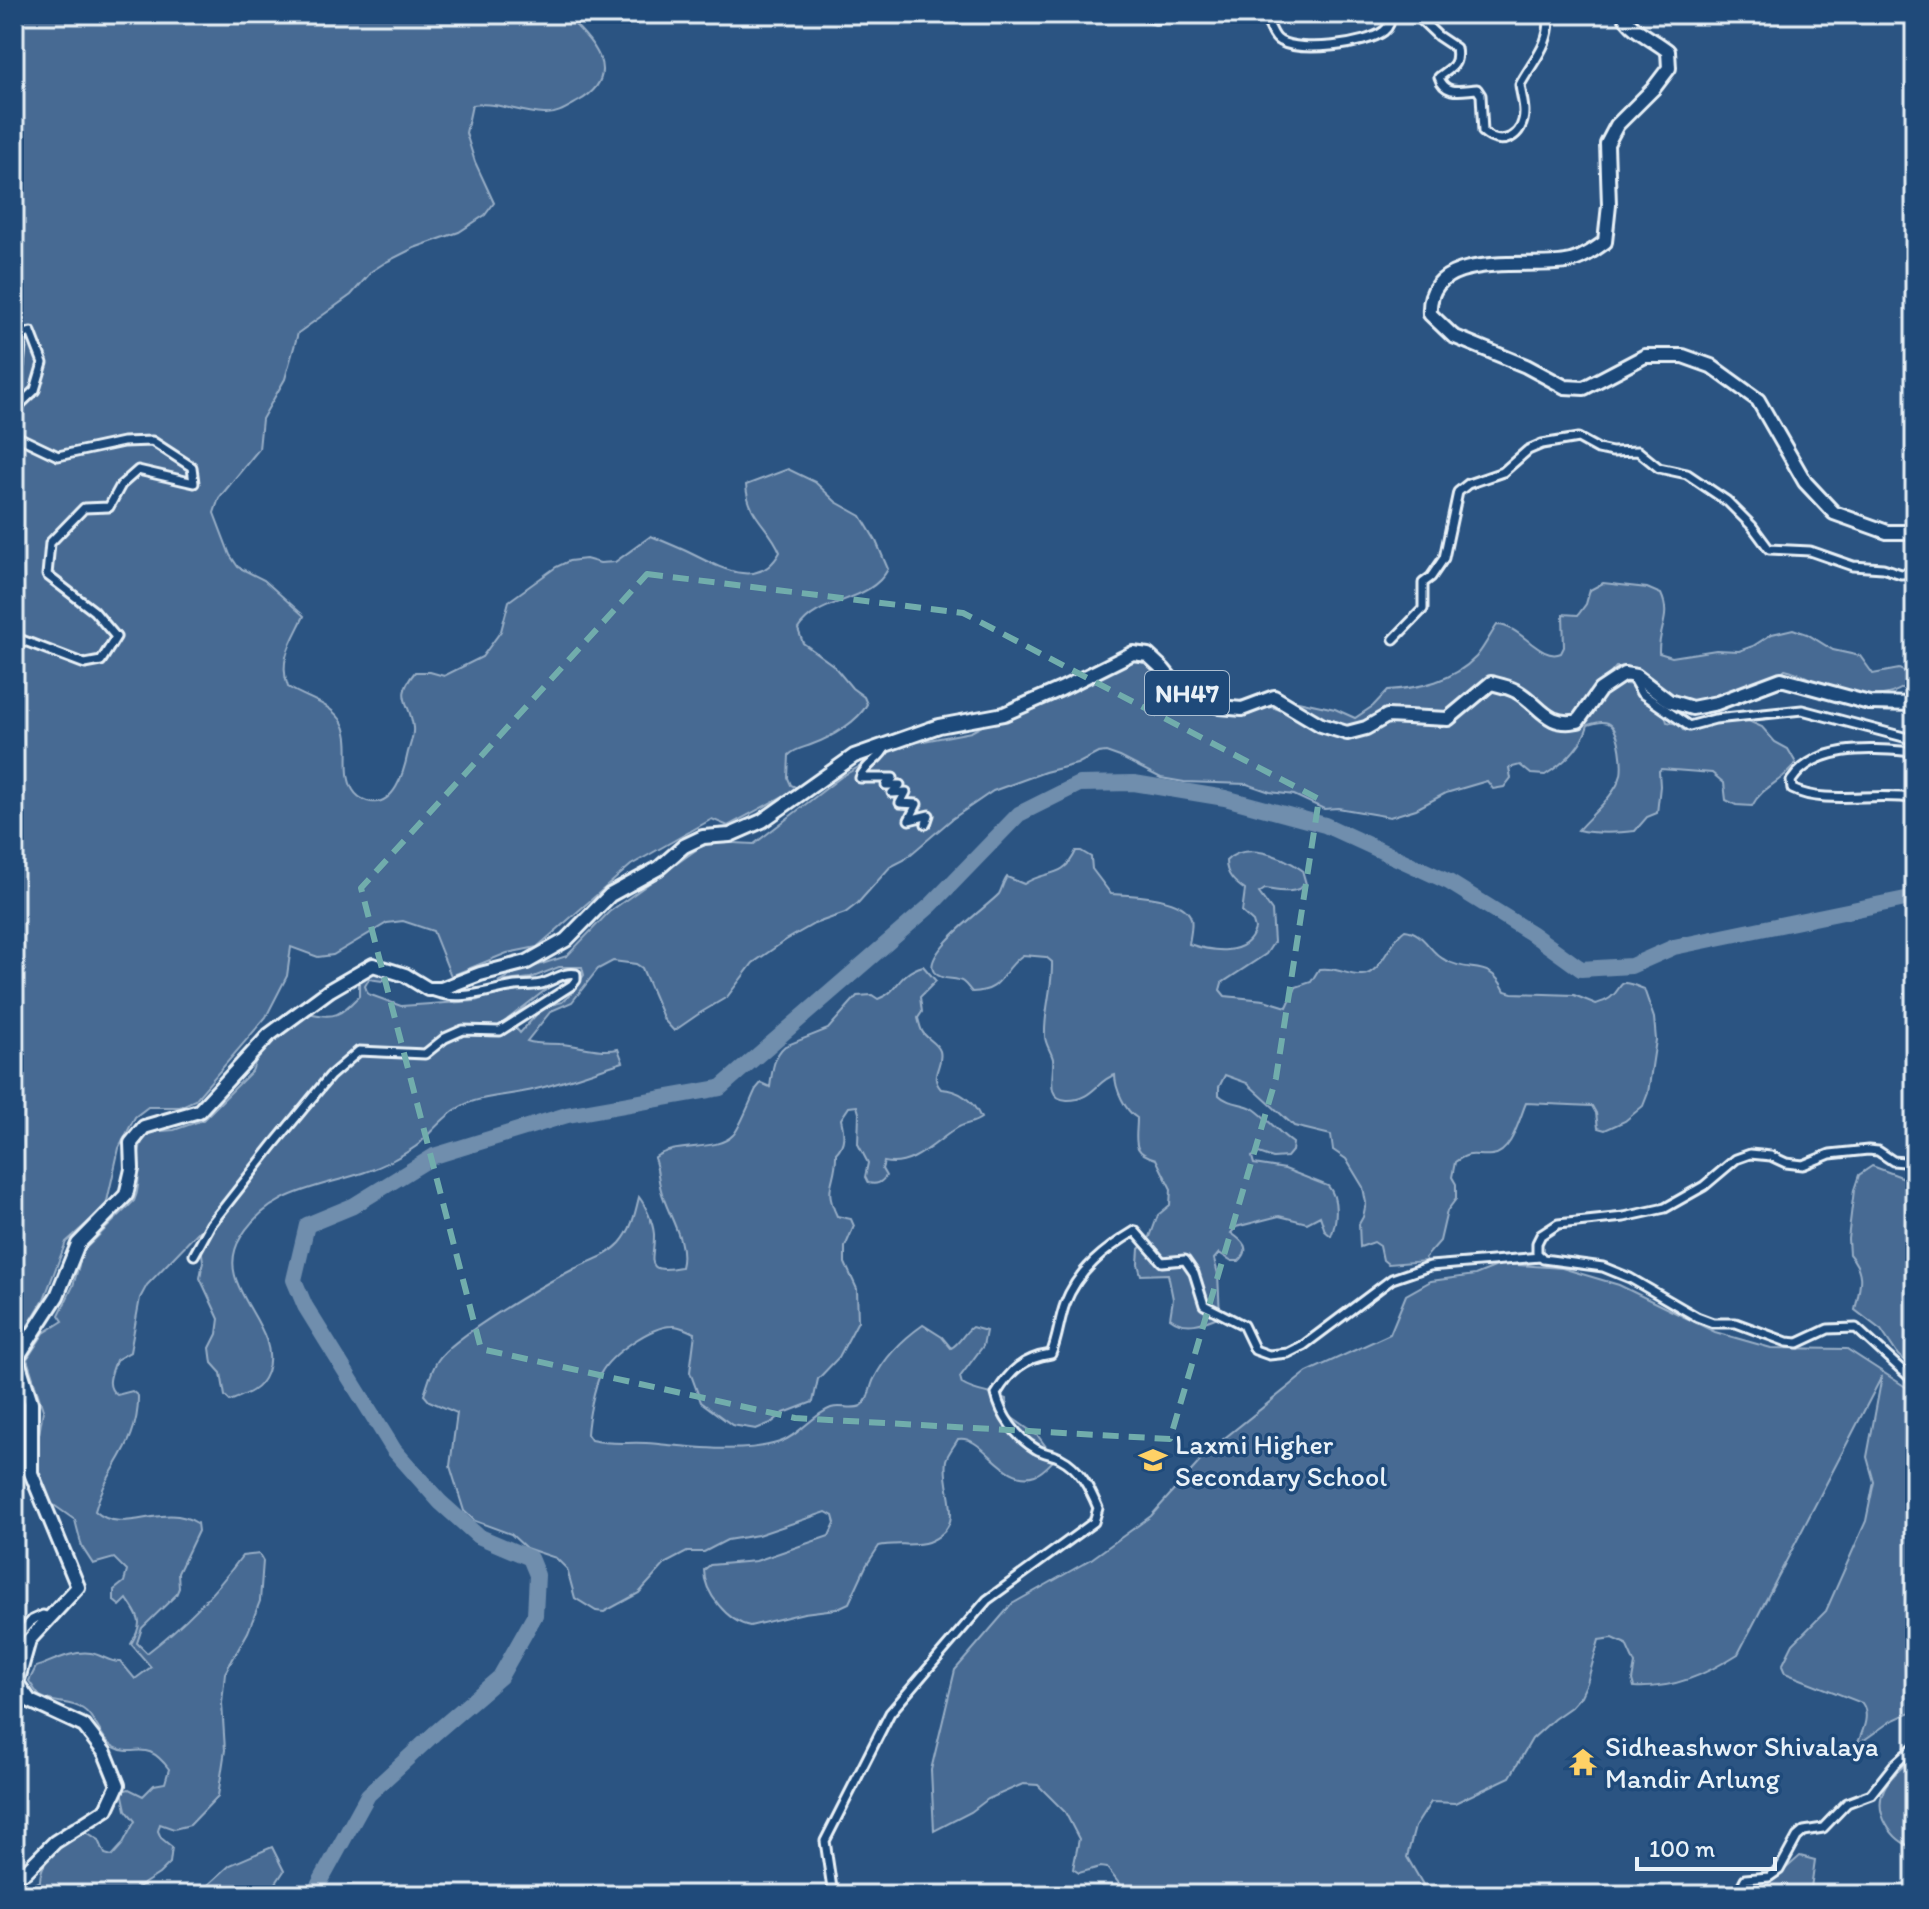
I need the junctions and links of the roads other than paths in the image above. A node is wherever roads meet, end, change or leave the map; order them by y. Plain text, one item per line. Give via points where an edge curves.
1 (1135, 14) edge
2 (1183, 14) edge
3 (1201, 14) edge
4 (1217, 14) edge
5 (1256, 14) edge
6 (1391, 14) edge
7 (1415, 14) edge
8 (1548, 14) edge
9 (1623, 14) edge
10 (14, 369) edge
11 (14, 410) edge
12 (14, 435) edge
13 (1915, 532) edge
14 (1915, 573) edge
15 (14, 637) edge
16 (1394, 639) dead end
17 (1631, 676) junction
18 (1915, 704) edge
19 (1915, 740) edge
20 (887, 744) junction
21 (1915, 752) edge
22 (1915, 799) edge
23 (926, 824) dead end
24 (428, 989) junction
25 (1915, 1163) edge
26 (194, 1255) dead end
27 (1541, 1257) junction
28 (1915, 1382) edge
29 (52, 1617) junction
30 (14, 1640) edge
31 (14, 1725) edge
32 (14, 1744) edge
33 (1915, 1746) edge
34 (14, 1874) edge
35 (833, 1895) edge
36 (1737, 1895) edge

1 - 2 street via 1155,19
3 - 4 street
5 - 6 street via 1281,42 1309,48 1369,38 1384,31
7 - 8 street via 1456,48 1456,66 1439,77 1441,85 1458,91 1477,89 1483,132 1500,140 1521,129 1525,110 1520,85 1542,50
9 - 13 highway via 1631,28 1668,51 1669,68 1617,125 1607,144 1605,242 1567,262 1495,263 1463,270 1439,282 1429,297 1430,314 1453,336 1565,387 1584,388 1645,356 1683,356 1711,366 1758,400 1805,482 1834,513 1887,532
10 - 11 street via 19,366 22,335 31,332 43,363 35,390
12 - 15 street via 58,456 152,441 192,467 194,483 138,470 121,485 109,507 84,508 50,543 47,575 94,611 116,637 101,661 85,664
14 - 16 street via 1853,566 1810,551 1769,549 1738,510 1687,474 1659,468 1638,451 1598,449 1578,438 1528,450 1503,472 1458,492 1444,558 1423,583 1423,609
17 - 18 highway via 1669,701 1692,708 1781,679 1869,703
17 - 19 street via 1641,693 1689,726 1802,710
17 - 20 highway, NH47 via 1624,674 1600,690 1578,721 1565,724 1547,717 1516,691 1491,683 1448,719 1387,716 1347,733 1321,725 1274,697 1242,709 1220,707 1181,691 1148,655 1133,653 1004,714 939,726
20 - 23 street via 860,778 893,778 886,785 900,785 892,793 906,792 900,803 917,804 909,820 929,815
20 - 24 highway, NH47 via 854,756 762,821 684,846 659,868 610,895 566,940 527,962
21 - 22 street via 1847,750 1797,771 1791,781 1792,789 1806,796 1894,794
24 - 26 street via 446,996 477,994 576,974 572,985 500,1031 463,1030 425,1054 359,1051 330,1076 274,1144 211,1224
24 - 29 highway via 373,965 269,1035 199,1111 144,1127 131,1143 126,1195 78,1244 57,1296 17,1358 31,1402 31,1473 78,1587
25 - 27 street via 1868,1150 1830,1154 1803,1165 1750,1154 1665,1208 1558,1224 1541,1235
27 - 28 street via 1603,1267 1697,1317 1736,1323 1787,1342 1798,1343 1828,1329 1856,1328
27 - 35 street via 1430,1266 1392,1279 1304,1345 1269,1355 1255,1350 1243,1325 1204,1305 1185,1260 1162,1262 1135,1231 1092,1263 1077,1278 1064,1306 1051,1354 1017,1365 996,1394 999,1409 1024,1441 1075,1469 1098,1508 1094,1522 987,1600 890,1713 825,1841
29 - 30 street via 32,1620
29 - 34 highway via 29,1640 17,1683 30,1701 84,1726 105,1753 118,1785 107,1809 55,1842 25,1872
31 - 32 street
33 - 36 street via 1871,1794 1847,1803 1823,1828 1804,1831 1779,1870 1769,1877 1745,1879

